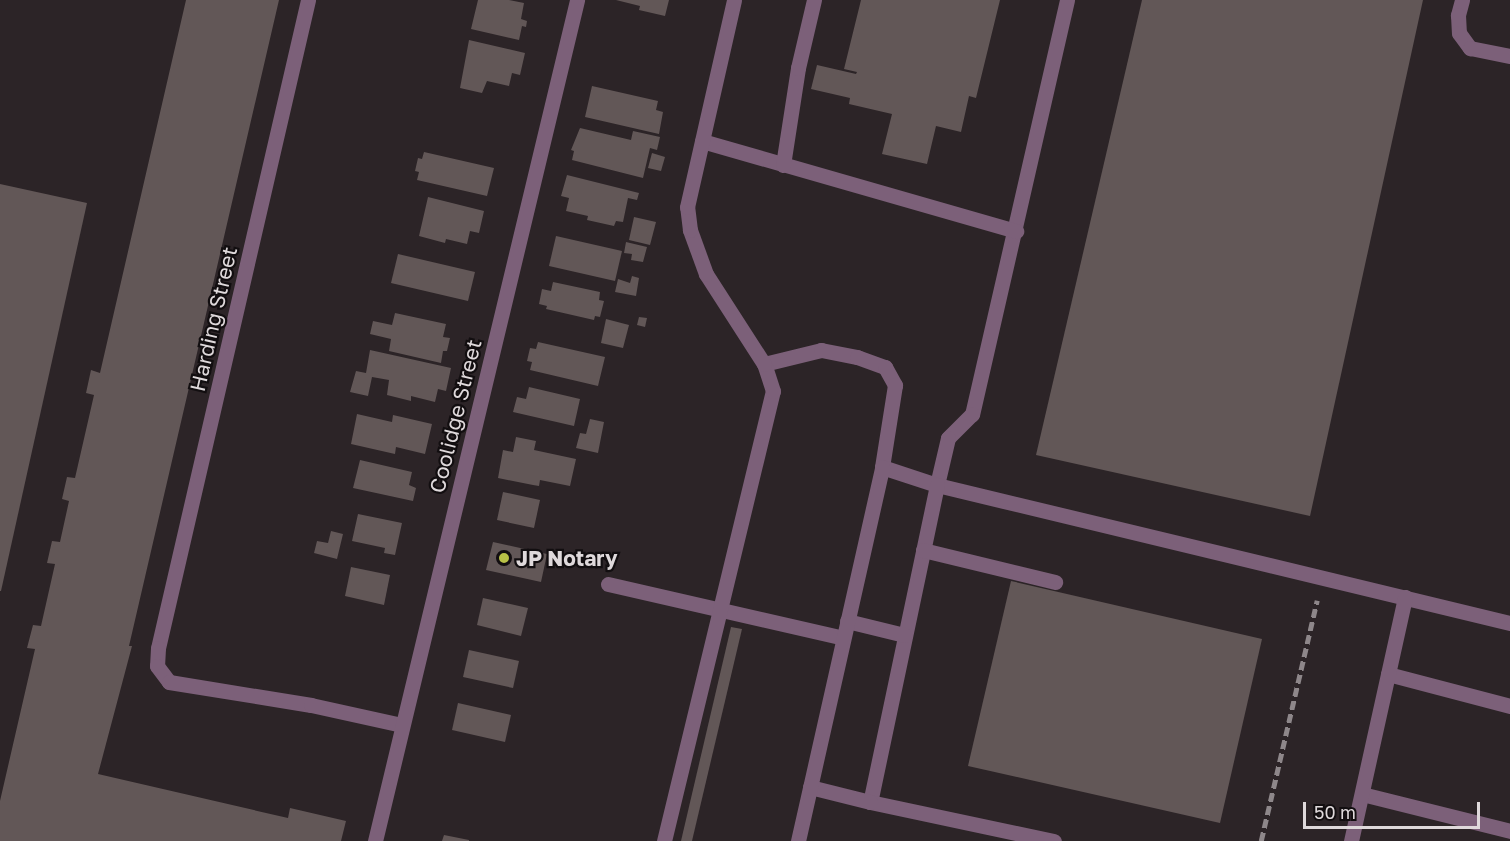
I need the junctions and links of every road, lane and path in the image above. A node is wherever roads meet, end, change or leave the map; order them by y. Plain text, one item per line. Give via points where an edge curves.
1 (308, 0) edge
2 (577, 0) edge
3 (734, 0) edge
4 (814, 0) edge
5 (1067, 0) edge
6 (1462, 0) edge
7 (1510, 56) edge
8 (702, 141) junction
9 (783, 165) junction
10 (1016, 231) junction
11 (764, 364) junction
12 (882, 467) junction
13 (937, 485) junction
14 (923, 550) junction
15 (1055, 582) dead end
16 (608, 584) dead end
17 (1405, 597) junction
18 (720, 610) junction
19 (847, 621) junction
20 (1510, 623) edge
21 (904, 635) junction
22 (843, 638) junction
23 (1388, 675) junction
24 (1510, 706) edge
25 (402, 725) junction
26 (810, 787) junction
27 (1362, 794) junction
28 (870, 802) junction
29 (1510, 831) edge
30 (375, 841) edge
31 (663, 841) edge
32 (798, 841) edge
33 (1054, 841) edge
34 (1351, 841) edge

1 - 25 street, Harding Street via 158,648 157,666 169,682 312,705
2 - 25 street, Coolidge Street
3 - 8 street
4 - 9 street via 798,68
5 - 10 street
6 - 7 street via 1459,33 1470,48
8 - 9 street
8 - 11 street via 687,207 690,230 706,274
9 - 10 street
10 - 13 street via 972,414 948,438
11 - 12 street via 821,350 885,367 895,385
11 - 18 street via 773,391
12 - 13 street
12 - 19 street
13 - 14 street
13 - 17 street
14 - 15 street
14 - 21 street
16 - 18 street
17 - 20 street
17 - 23 street
18 - 22 street
18 - 31 street
19 - 21 street
19 - 22 street
21 - 28 street
22 - 26 street
23 - 24 street
23 - 27 street
25 - 30 street, Coolidge Street
26 - 28 street
26 - 32 street
27 - 29 street
27 - 34 street
28 - 33 street

